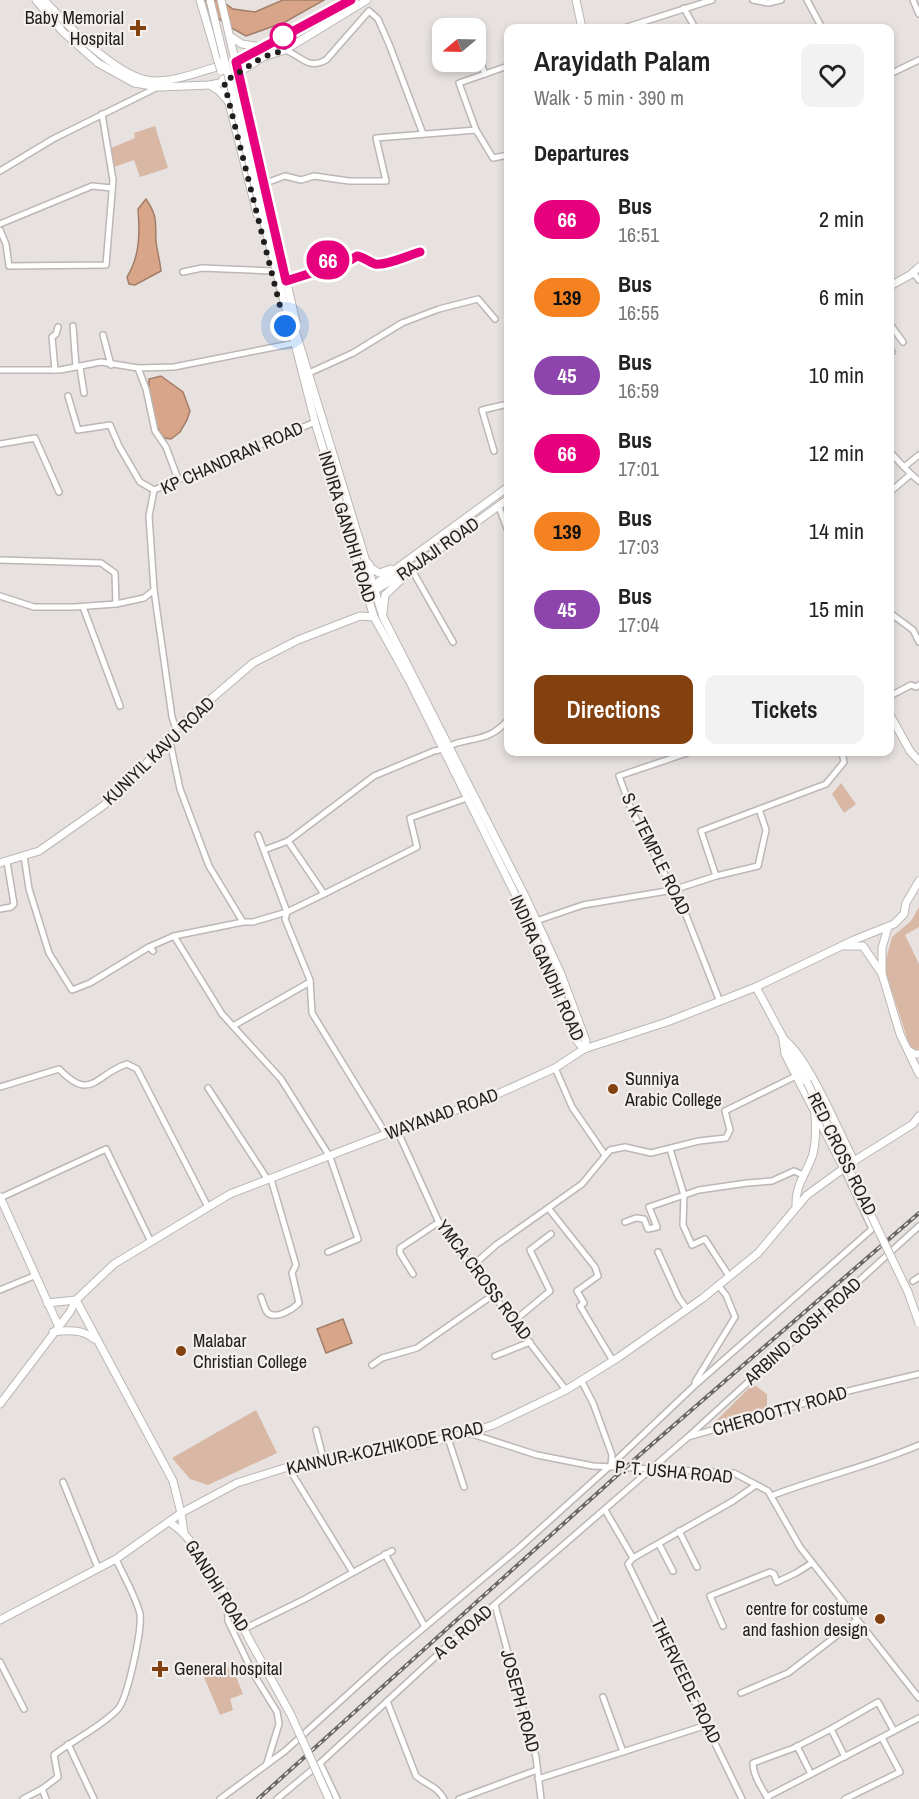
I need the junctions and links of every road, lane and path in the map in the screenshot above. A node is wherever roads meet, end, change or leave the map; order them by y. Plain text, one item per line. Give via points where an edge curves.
1 (36, 0) edge
2 (45, 0) edge
3 (210, 0) edge
4 (221, 0) edge
5 (351, 0) edge
6 (367, 0) edge
7 (576, 0) edge
8 (712, 0) edge
9 (753, 0) edge
10 (781, 0) edge
11 (807, 0) edge
12 (912, 0) edge
13 (201, 4) edge
14 (684, 8) junction
15 (919, 15) edge
16 (581, 24) edge
17 (636, 24) edge
18 (693, 24) edge
19 (820, 24) edge
20 (70, 26) junction
21 (64, 33) junction
22 (231, 35) junction
23 (261, 47) junction
24 (285, 50) junction
25 (919, 60) edge
26 (236, 62) junction
27 (504, 67) edge
28 (894, 72) edge
29 (237, 73) junction
30 (485, 74) joint
31 (224, 82) junction
32 (160, 84) junction
33 (210, 85) junction
34 (229, 103) junction
35 (102, 114) junction
36 (476, 130) junction
37 (423, 134) junction
38 (504, 156) edge
39 (0, 171) edge
40 (263, 184) junction
41 (112, 188) junction
42 (0, 224) edge
43 (0, 230) edge
44 (420, 252) dead end
45 (0, 266) edge
46 (9, 266) junction
47 (271, 271) junction
48 (183, 272) dead end
49 (918, 273) edge
50 (286, 281) junction
51 (894, 286) edge
52 (495, 319) dead end
53 (73, 326) dead end
54 (58, 327) dead end
55 (894, 330) edge
56 (103, 335) dead end
57 (903, 342) dead end
58 (290, 344) junction
59 (301, 359) junction
60 (111, 365) junction
61 (78, 367) junction
62 (138, 368) junction
63 (0, 370) edge
64 (55, 370) junction
65 (309, 373) junction
66 (84, 393) dead end
67 (68, 396) dead end
68 (504, 405) edge
69 (315, 422) junction
70 (0, 444) edge
71 (494, 452) dead end
72 (919, 455) edge
73 (894, 456) edge
74 (904, 467) junction
75 (911, 474) junction
76 (178, 479) junction
77 (919, 481) edge
78 (894, 489) edge
79 (154, 490) junction
80 (504, 490) edge
81 (59, 492) dead end
82 (504, 503) edge
83 (499, 507) junction
84 (504, 520) edge
85 (363, 553) junction
86 (0, 560) edge
87 (413, 565) junction
88 (374, 589) junction
89 (154, 590) junction
90 (366, 592) junction
91 (0, 596) edge
92 (116, 604) junction
93 (83, 607) junction
94 (894, 616) edge
95 (378, 617) junction
96 (453, 642) dead end
97 (919, 642) edge
98 (919, 685) edge
99 (894, 694) edge
100 (120, 706) dead end
101 (504, 724) edge
102 (894, 724) edge
103 (176, 729) junction
104 (169, 737) junction
105 (447, 748) junction
106 (678, 756) edge
107 (843, 756) edge
108 (919, 761) edge
109 (467, 798) junction
110 (759, 809) junction
111 (258, 835) dead end
112 (288, 841) junction
113 (264, 850) junction
114 (24, 856) junction
115 (4, 863) edge
116 (716, 876) junction
117 (919, 880) edge
118 (673, 890) junction
119 (324, 894) junction
120 (521, 898) junction
121 (0, 909) edge
122 (287, 912) junction
123 (536, 921) junction
124 (243, 922) junction
125 (888, 927) junction
126 (174, 936) junction
127 (844, 946) junction
128 (882, 974) junction
129 (310, 982) junction
130 (756, 987) junction
131 (720, 1002) junction
132 (233, 1026) junction
133 (783, 1039) junction
134 (906, 1048) junction
135 (584, 1049) junction
136 (919, 1054) edge
137 (555, 1068) junction
138 (919, 1074) edge
139 (796, 1076) junction
140 (0, 1087) edge
141 (208, 1088) dead end
142 (815, 1110) junction
143 (919, 1116) edge
144 (398, 1130) junction
145 (386, 1134) junction
146 (670, 1149) junction
147 (605, 1155) junction
148 (330, 1157) junction
149 (854, 1161) junction
150 (844, 1169) junction
151 (803, 1175) junction
152 (270, 1179) junction
153 (684, 1195) junction
154 (0, 1198) edge
155 (796, 1205) junction
156 (208, 1207) junction
157 (549, 1209) junction
158 (439, 1222) junction
159 (625, 1222) dead end
160 (919, 1226) edge
161 (551, 1234) dead end
162 (151, 1242) junction
163 (328, 1251) dead end
164 (658, 1252) dead end
165 (471, 1267) junction
166 (413, 1274) dead end
167 (34, 1276) junction
168 (729, 1276) junction
169 (919, 1277) edge
170 (913, 1281) dead end
171 (718, 1285) junction
172 (0, 1290) edge
173 (493, 1295) junction
174 (261, 1297) dead end
175 (76, 1300) junction
176 (47, 1303) junction
177 (687, 1309) junction
178 (514, 1321) junction
179 (919, 1323) edge
180 (58, 1325) junction
181 (53, 1332) junction
182 (530, 1342) junction
183 (99, 1343) junction
184 (495, 1356) dead end
185 (613, 1361) junction
186 (372, 1365) dead end
187 (919, 1374) edge
188 (581, 1380) junction
189 (693, 1387) junction
190 (566, 1390) junction
191 (0, 1404) edge
192 (316, 1430) dead end
193 (469, 1433) junction
194 (688, 1437) junction
195 (448, 1438) junction
196 (919, 1445) edge
197 (324, 1461) junction
198 (610, 1466) junction
199 (288, 1467) junction
200 (652, 1469) junction
201 (63, 1482) dead end
202 (756, 1485) junction
203 (464, 1487) dead end
204 (771, 1496) junction
205 (605, 1510) junction
206 (182, 1514) junction
207 (169, 1522) junction
208 (680, 1531) junction
209 (184, 1533) junction
210 (659, 1544) junction
211 (392, 1551) dead end
212 (385, 1554) junction
213 (633, 1557) junction
214 (116, 1559) junction
215 (812, 1563) junction
216 (697, 1567) dead end
217 (99, 1568) junction
218 (352, 1571) junction
219 (673, 1571) dead end
220 (227, 1598) junction
221 (495, 1605) junction
222 (0, 1620) edge
223 (857, 1620) junction
224 (723, 1626) dead end
225 (425, 1627) junction
226 (244, 1629) junction
227 (0, 1662) edge
228 (741, 1693) dead end
229 (603, 1697) dead end
230 (919, 1698) edge
231 (387, 1701) junction
232 (24, 1709) dead end
233 (919, 1718) edge
234 (707, 1725) junction
235 (831, 1730) junction
236 (894, 1731) junction
237 (882, 1738) junction
238 (68, 1744) junction
239 (797, 1746) junction
240 (623, 1752) junction
241 (845, 1756) junction
242 (320, 1763) junction
243 (267, 1764) junction
244 (537, 1770) junction
245 (811, 1774) junction
246 (538, 1779) junction
247 (42, 1790) junction
248 (767, 1798) edge
249 (23, 1799) edge
250 (46, 1799) edge
251 (94, 1799) edge
252 (220, 1799) edge
253 (277, 1799) edge
254 (329, 1799) edge
255 (337, 1799) edge
256 (444, 1799) edge
257 (459, 1799) edge
258 (541, 1799) edge
259 (742, 1799) edge
260 (845, 1799) edge

1 - 21 main road
2 - 20 main road
3 - 59 main road, INDIRA GANDHI ROAD, bridge
4 - 22 main road
5 - 23 main road
6 - 24 main road
7 - 16 main road
8 - 14 street
9 - 10 street
11 - 19 street
12 - 15 street
13 - 31 main road, bridge
14 - 17 street
14 - 18 street
20 - 21 main road
20 - 32 main road via 127,73
21 - 32 main road via 117,75 143,86
22 - 23 main road via 242,44
22 - 26 main road
23 - 26 main road
24 - 29 main road via 263,57
24 - 37 street via 307,64 318,64 369,11 386,35
25 - 28 street
26 - 29 main road
26 - 32 main road
27 - 30 street
29 - 31 main road
29 - 40 main road
30 - 36 street via 459,83
31 - 33 main road
31 - 34 main road
32 - 33 main road
32 - 35 street
33 - 34 main road
34 - 47 main road
35 - 39 street
35 - 41 street
36 - 37 street
36 - 38 street via 493,158
37 - 40 street via 376,138 386,181 314,176 302,180 285,176
40 - 50 main road
41 - 42 street via 92,186
41 - 46 street via 105,265
43 - 46 street
44 - 50 street via 381,264 357,256 344,261 337,254 325,261 321,270
45 - 46 street
47 - 48 street via 202,268
47 - 58 main road
49 - 51 main road
50 - 59 main road
52 - 65 street via 478,299 439,309 402,323 353,353
53 - 61 street
54 - 64 street via 52,337
55 - 57 street
56 - 60 street
58 - 59 main road
58 - 62 street via 174,367
59 - 65 main road, INDIRA GANDHI ROAD
59 - 69 main road, INDIRA GANDHI ROAD
60 - 61 street via 101,362
60 - 62 street
61 - 64 street
61 - 66 street
62 - 76 street via 155,431 166,447
63 - 64 street
65 - 85 main road, INDIRA GANDHI ROAD
67 - 79 street via 78,430 110,425 140,482
68 - 71 street via 482,410
69 - 76 street, KP CHANDRAN ROAD
69 - 90 main road, INDIRA GANDHI ROAD
70 - 81 street via 35,438
72 - 74 street
73 - 74 street
74 - 75 street
75 - 77 street
75 - 78 street
76 - 79 street, KP CHANDRAN ROAD
79 - 89 street, KP CHANDRAN ROAD via 149,516
80 - 87 main road
82 - 83 main road, RAJAJI ROAD
83 - 84 street
83 - 87 main road, RAJAJI ROAD
85 - 87 main road via 371,568 379,573
85 - 88 main road, INDIRA GANDHI ROAD
86 - 92 street via 101,563 114,573
87 - 88 main road, RAJAJI ROAD
87 - 95 main road via 385,595
87 - 96 street
88 - 90 main road, RAJAJI ROAD
88 - 95 main road, INDIRA GANDHI ROAD
89 - 92 street via 144,598
89 - 103 street, KP CHANDRAN ROAD
90 - 95 main road, INDIRA GANDHI ROAD
91 - 93 street via 34,607
92 - 93 street
93 - 100 street
94 - 97 street via 913,630
95 - 103 main road, KUNIYIL KAVU ROAD via 360,616 253,663
95 - 105 main road, INDIRA GANDHI ROAD
98 - 99 street
101 - 105 street via 484,738
102 - 108 main road
103 - 104 main road, KUNIYIL KAVU ROAD
104 - 114 main road, KUNIYIL KAVU ROAD via 103,806 39,851
104 - 124 street via 189,814 209,866
105 - 109 main road, INDIRA GANDHI ROAD
105 - 112 street via 374,776
105 - 120 main road, INDIRA GANDHI ROAD
106 - 118 street, S K TEMPLE ROAD via 619,776
107 - 110 street via 844,762 826,784
109 - 119 street via 410,818 417,847
109 - 120 main road, INDIRA GANDHI ROAD
110 - 116 street via 766,830 758,866
110 - 116 street via 701,831
111 - 113 street
112 - 113 street
112 - 119 street
113 - 122 street
114 - 115 main road, KUNIYIL KAVU ROAD
114 - 126 street via 29,889 49,953 72,990
115 - 121 street via 14,904
116 - 118 street
117 - 125 main road via 904,914
118 - 123 street via 583,905
118 - 131 street, S K TEMPLE ROAD
119 - 122 street
120 - 123 main road, INDIRA GANDHI ROAD
120 - 135 main road, INDIRA GANDHI ROAD via 577,1041
122 - 124 street
122 - 129 street via 285,919
123 - 135 main road, INDIRA GANDHI ROAD via 561,974 586,1041
124 - 126 street
125 - 127 main road, WAYANAD ROAD
125 - 128 main road via 882,948
126 - 132 street
127 - 128 main road via 863,946
127 - 130 main road, WAYANAD ROAD
128 - 134 main road
129 - 132 street
129 - 145 street via 312,1013
130 - 131 main road, WAYANAD ROAD
130 - 133 main road, RED CROSS ROAD
131 - 135 main road, WAYANAD ROAD
132 - 148 street via 281,1078
133 - 139 main road via 785,1054
133 - 149 main road via 792,1045 813,1080
133 - 179 main road, RED CROSS ROAD, bridge via 908,1292
134 - 136 main road
134 - 138 main road
135 - 137 main road, WAYANAD ROAD
137 - 144 main road, WAYANAD ROAD via 480,1102
137 - 147 street via 573,1107
139 - 142 main road
139 - 146 street via 725,1112 730,1130 726,1138
140 - 156 street via 59,1069 72,1082 83,1084 95,1083 118,1067 127,1065 137,1070
141 - 152 street
142 - 150 main road
142 - 151 main road via 813,1154
143 - 149 main road, KANNUR-KOZHIKODE ROAD via 913,1124
144 - 145 main road, WAYANAD ROAD
144 - 158 street, YMCA CROSS ROAD
145 - 148 main road, WAYANAD ROAD
146 - 147 street via 651,1154 625,1147
146 - 153 street
147 - 157 street via 582,1184
148 - 152 main road, WAYANAD ROAD
148 - 163 street via 358,1239
149 - 150 main road, KANNUR-KOZHIKODE ROAD
150 - 155 main road, KANNUR-KOZHIKODE ROAD
150 - 189 street via 872,1229
151 - 153 street via 794,1171 772,1181
151 - 155 main road
152 - 156 main road, WAYANAD ROAD
152 - 174 street via 296,1265 292,1273 299,1303 271,1315
153 - 159 street via 649,1207 657,1227 648,1229 644,1219
153 - 168 street via 683,1225 692,1245 705,1239
154 - 162 street via 106,1149
154 - 167 main road
155 - 168 main road, KANNUR-KOZHIKODE ROAD via 758,1253
156 - 162 main road, WAYANAD ROAD
157 - 165 street
157 - 185 street via 579,1244 598,1276 577,1291 584,1303 580,1306
158 - 165 street, YMCA CROSS ROAD
158 - 166 street via 400,1248
160 - 194 street, ARBIND GOSH ROAD
161 - 178 street via 530,1250 550,1291
162 - 175 main road, WAYANAD ROAD via 114,1264
164 - 177 street
165 - 173 street, YMCA CROSS ROAD
167 - 172 street
167 - 176 main road
168 - 171 main road, KANNUR-KOZHIKODE ROAD
169 - 170 street
171 - 177 main road, KANNUR-KOZHIKODE ROAD
171 - 189 street via 735,1317
173 - 178 street, YMCA CROSS ROAD
173 - 186 street via 417,1348 382,1358
175 - 176 main road
175 - 180 main road, WAYANAD ROAD
175 - 183 main road, GANDHI ROAD
176 - 180 main road
177 - 185 main road, KANNUR-KOZHIKODE ROAD
178 - 182 street, YMCA CROSS ROAD
180 - 181 main road, WAYANAD ROAD
181 - 183 main road via 89,1334
181 - 191 main road, WAYANAD ROAD
182 - 184 street
182 - 190 street, YMCA CROSS ROAD
183 - 206 main road, GANDHI ROAD via 173,1481
185 - 188 main road, KANNUR-KOZHIKODE ROAD
187 - 194 street, CHEROOTTY ROAD
188 - 190 main road, KANNUR-KOZHIKODE ROAD
188 - 198 street via 612,1455
189 - 198 street
190 - 193 main road, KANNUR-KOZHIKODE ROAD
192 - 197 street
193 - 195 main road, KANNUR-KOZHIKODE ROAD
193 - 198 street, P. T. USHA ROAD via 537,1455
194 - 200 street, CHEROOTTY ROAD
195 - 197 main road, KANNUR-KOZHIKODE ROAD
195 - 203 street
196 - 204 street
197 - 199 main road, KANNUR-KOZHIKODE ROAD
198 - 200 street, P. T. USHA ROAD
198 - 225 street
199 - 206 main road, KANNUR-KOZHIKODE ROAD via 237,1483
199 - 218 street
200 - 202 street, P. T. USHA ROAD via 734,1473
200 - 205 street, A G ROAD
201 - 217 street
202 - 204 street, P. T. USHA ROAD
202 - 208 street
204 - 215 street, P. T. USHA ROAD
205 - 213 street
205 - 221 street, A G ROAD
206 - 207 main road, KANNUR-KOZHIKODE ROAD
206 - 209 main road, GANDHI ROAD
207 - 209 main road, GANDHI ROAD
207 - 214 main road, KANNUR-KOZHIKODE ROAD
208 - 210 street
208 - 216 street
209 - 220 main road, GANDHI ROAD
210 - 213 street
210 - 219 street
211 - 212 street
212 - 218 street
212 - 225 street
213 - 234 street, THERVEEDE ROAD via 628,1564
214 - 217 main road, KANNUR-KOZHIKODE ROAD
214 - 238 street via 139,1612 140,1625 126,1691 118,1708
215 - 223 street, P. T. USHA ROAD
215 - 224 street via 777,1582 770,1572 710,1596
217 - 222 main road, KANNUR-KOZHIKODE ROAD
218 - 226 street
220 - 226 main road, GANDHI ROAD
220 - 243 street via 228,1621 277,1712 279,1724
221 - 231 street, A G ROAD
221 - 244 street, JOSEPH ROAD
223 - 228 street via 788,1673
223 - 230 street, P. T. USHA ROAD
225 - 243 street
226 - 254 main road, GANDHI ROAD, bridge via 291,1715
227 - 232 street
229 - 240 street
231 - 242 street, A G ROAD
231 - 256 street via 416,1776 438,1788
233 - 236 street
234 - 240 street
234 - 259 street, THERVEEDE ROAD
235 - 236 street via 878,1702
235 - 239 street
235 - 241 street
236 - 237 street
237 - 241 street
237 - 260 street via 900,1772
238 - 247 street via 54,1755 58,1777
238 - 251 street
239 - 245 street
239 - 248 street via 753,1763
240 - 246 street
241 - 245 street
242 - 253 street, A G ROAD
242 - 255 street
243 - 252 street
244 - 246 street, JOSEPH ROAD
244 - 257 street
245 - 248 street
246 - 258 street, JOSEPH ROAD
247 - 249 street
247 - 250 street

